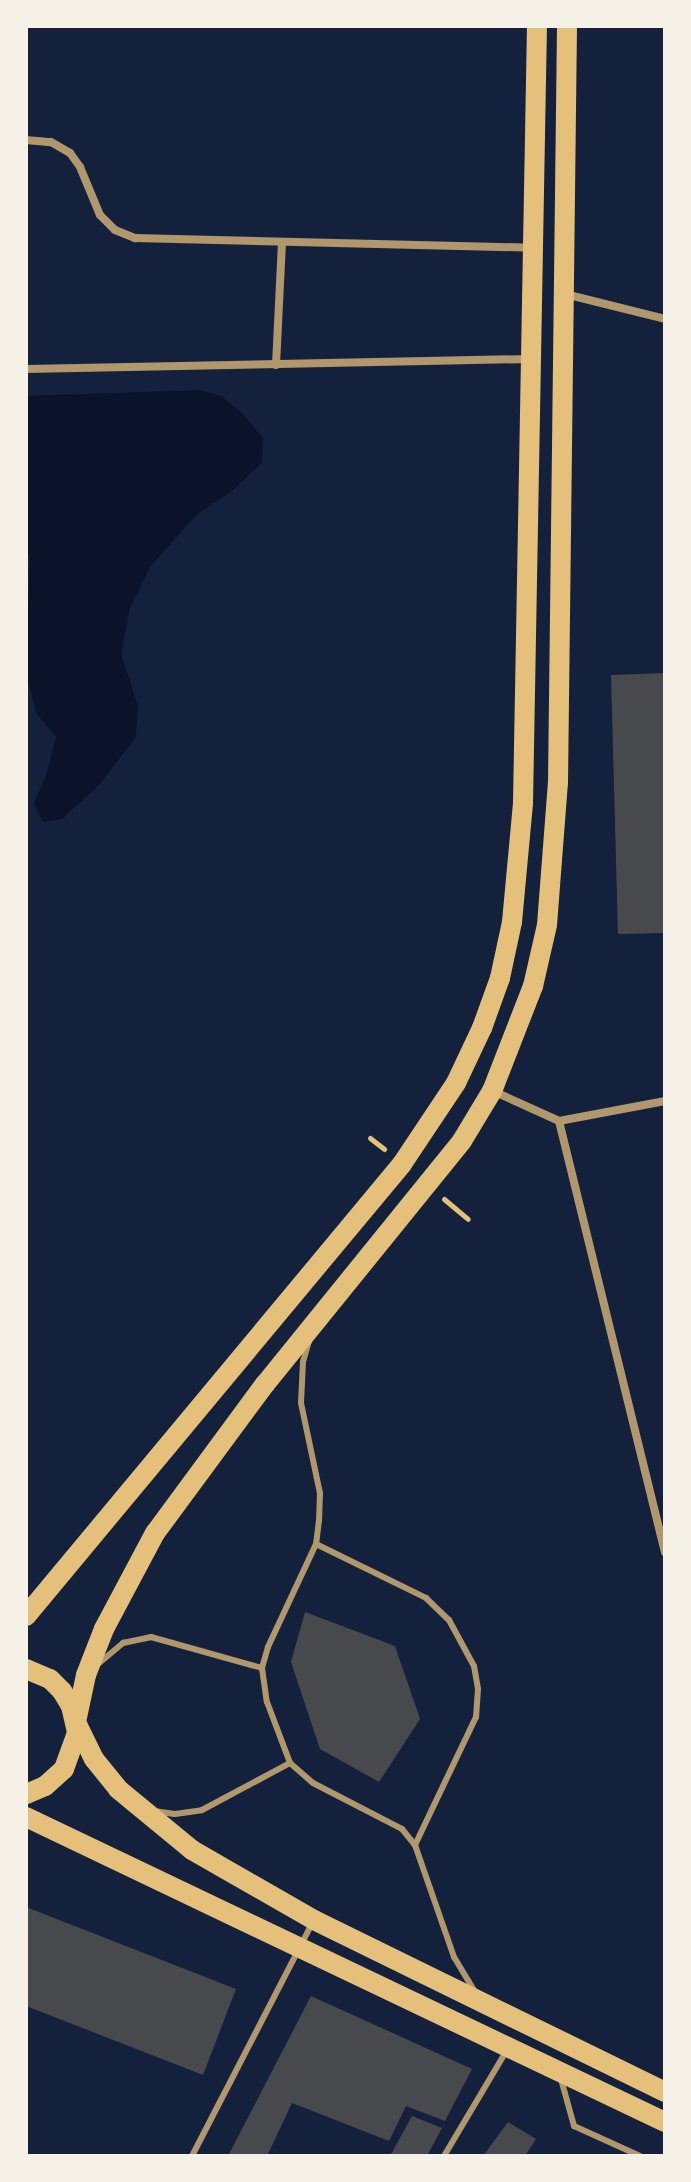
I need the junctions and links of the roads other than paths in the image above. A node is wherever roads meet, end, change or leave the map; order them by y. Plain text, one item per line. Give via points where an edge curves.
1 (537, 26) edge
2 (567, 26) edge
3 (26, 140) edge
4 (282, 243) junction
5 (532, 248) junction
6 (564, 248) junction
7 (532, 293) junction
8 (563, 294) junction
9 (665, 319) edge
10 (531, 359) junction
11 (562, 359) junction
12 (276, 365) junction
13 (26, 369) edge
14 (492, 1091) junction
15 (665, 1101) edge
16 (559, 1121) junction
17 (315, 1321) junction
18 (316, 1544) junction
19 (665, 1552) edge
20 (26, 1616) edge
21 (262, 1668) junction
22 (26, 1669) edge
23 (86, 1675) junction
24 (76, 1722) junction
25 (290, 1763) junction
26 (26, 1794) edge
27 (139, 1810) junction
28 (26, 1817) edge
29 (415, 1845) junction
30 (314, 1920) junction
31 (301, 1948) junction
32 (481, 2002) junction
33 (509, 2047) junction
34 (559, 2071) junction
35 (665, 2092) edge
36 (665, 2122) edge
37 (192, 2156) edge
38 (444, 2156) edge
39 (640, 2156) edge

1 - 5 main road
2 - 6 main road
3 - 4 street via 51,142 70,153 100,215 115,230 135,238
4 - 5 street
4 - 12 street
5 - 6 main road
5 - 7 main road
6 - 8 main road
7 - 8 main road
7 - 10 main road
8 - 9 street
8 - 11 main road
10 - 11 main road
10 - 12 street
10 - 20 main road via 520,863 506,950 482,1028 456,1083 402,1164
11 - 14 main road via 558,782 547,925 533,986
12 - 13 street
14 - 16 street
14 - 17 main road via 428,1186
15 - 16 street
16 - 19 street
17 - 18 lane via 303,1362 301,1403 320,1493
17 - 23 main road via 176,1499 130,1575
18 - 21 lane
18 - 29 lane via 426,1598 449,1620 474,1666 476,1717
21 - 23 lane via 151,1637 123,1643
21 - 25 lane via 267,1702
22 - 24 main road via 62,1691
23 - 24 main road
24 - 26 main road via 75,1746 64,1769
24 - 27 main road via 94,1759
25 - 27 lane via 202,1810
25 - 29 lane via 313,1783 402,1829
27 - 30 main road via 192,1850
28 - 31 main road
29 - 32 lane via 454,1957
30 - 31 lane
30 - 32 main road
31 - 33 main road
31 - 37 lane
32 - 35 main road
33 - 34 main road
33 - 38 lane
34 - 36 main road
34 - 39 lane via 574,2126

